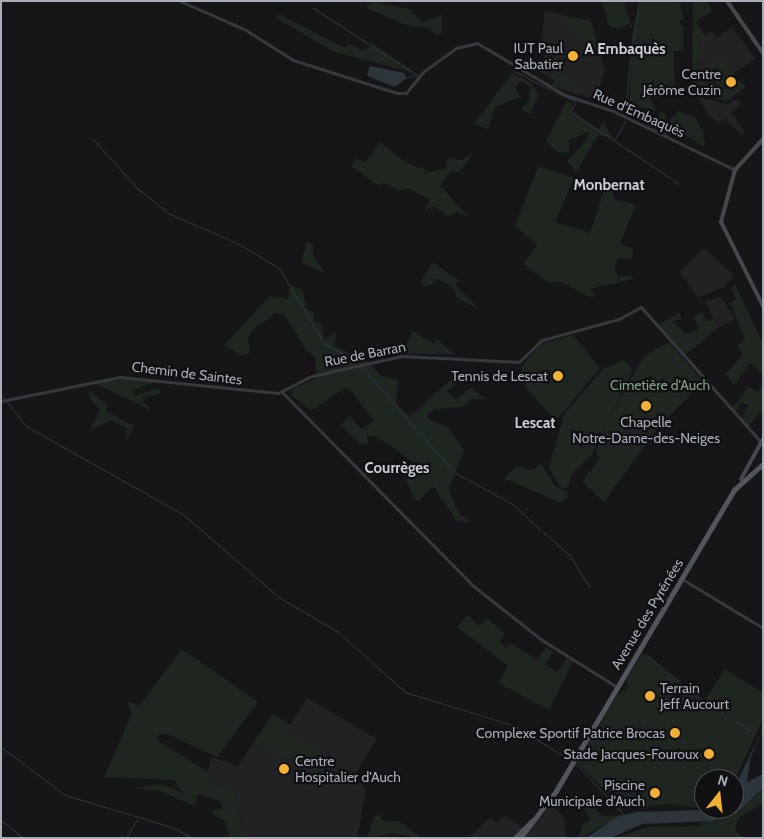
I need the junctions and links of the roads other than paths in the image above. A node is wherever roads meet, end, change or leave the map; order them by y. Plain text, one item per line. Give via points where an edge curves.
1 (180, 1) edge
2 (728, 2) edge
3 (763, 53) edge
4 (763, 139) edge
5 (735, 170) junction
6 (763, 306) edge
7 (282, 392) junction
8 (2, 401) edge
9 (762, 440) edge
10 (763, 464) edge
11 (741, 479) junction
12 (681, 578) junction
13 (763, 628) edge
14 (617, 687) junction
15 (537, 817) junction
16 (515, 838) edge
17 (520, 838) edge

1 - 5 street, Rue d'Embaquès via 244,29 293,60 351,82 402,94 456,48 477,43 565,95 718,159
2 - 3 main road
4 - 5 main road
5 - 6 main road via 721,225
7 - 8 street, Chemin de Saintes via 262,394 147,377 120,377
7 - 9 street, Rue de Barran via 312,376 402,356 519,362 537,343 619,319 641,307
7 - 14 street via 478,590 542,640
9 - 11 main road
10 - 11 main road
11 - 12 main road, Avenue des Pyrénées
12 - 13 street
12 - 14 main road, Avenue des Pyrénées
14 - 15 main road, Avenue des Pyrénées
15 - 16 main road
15 - 17 main road

